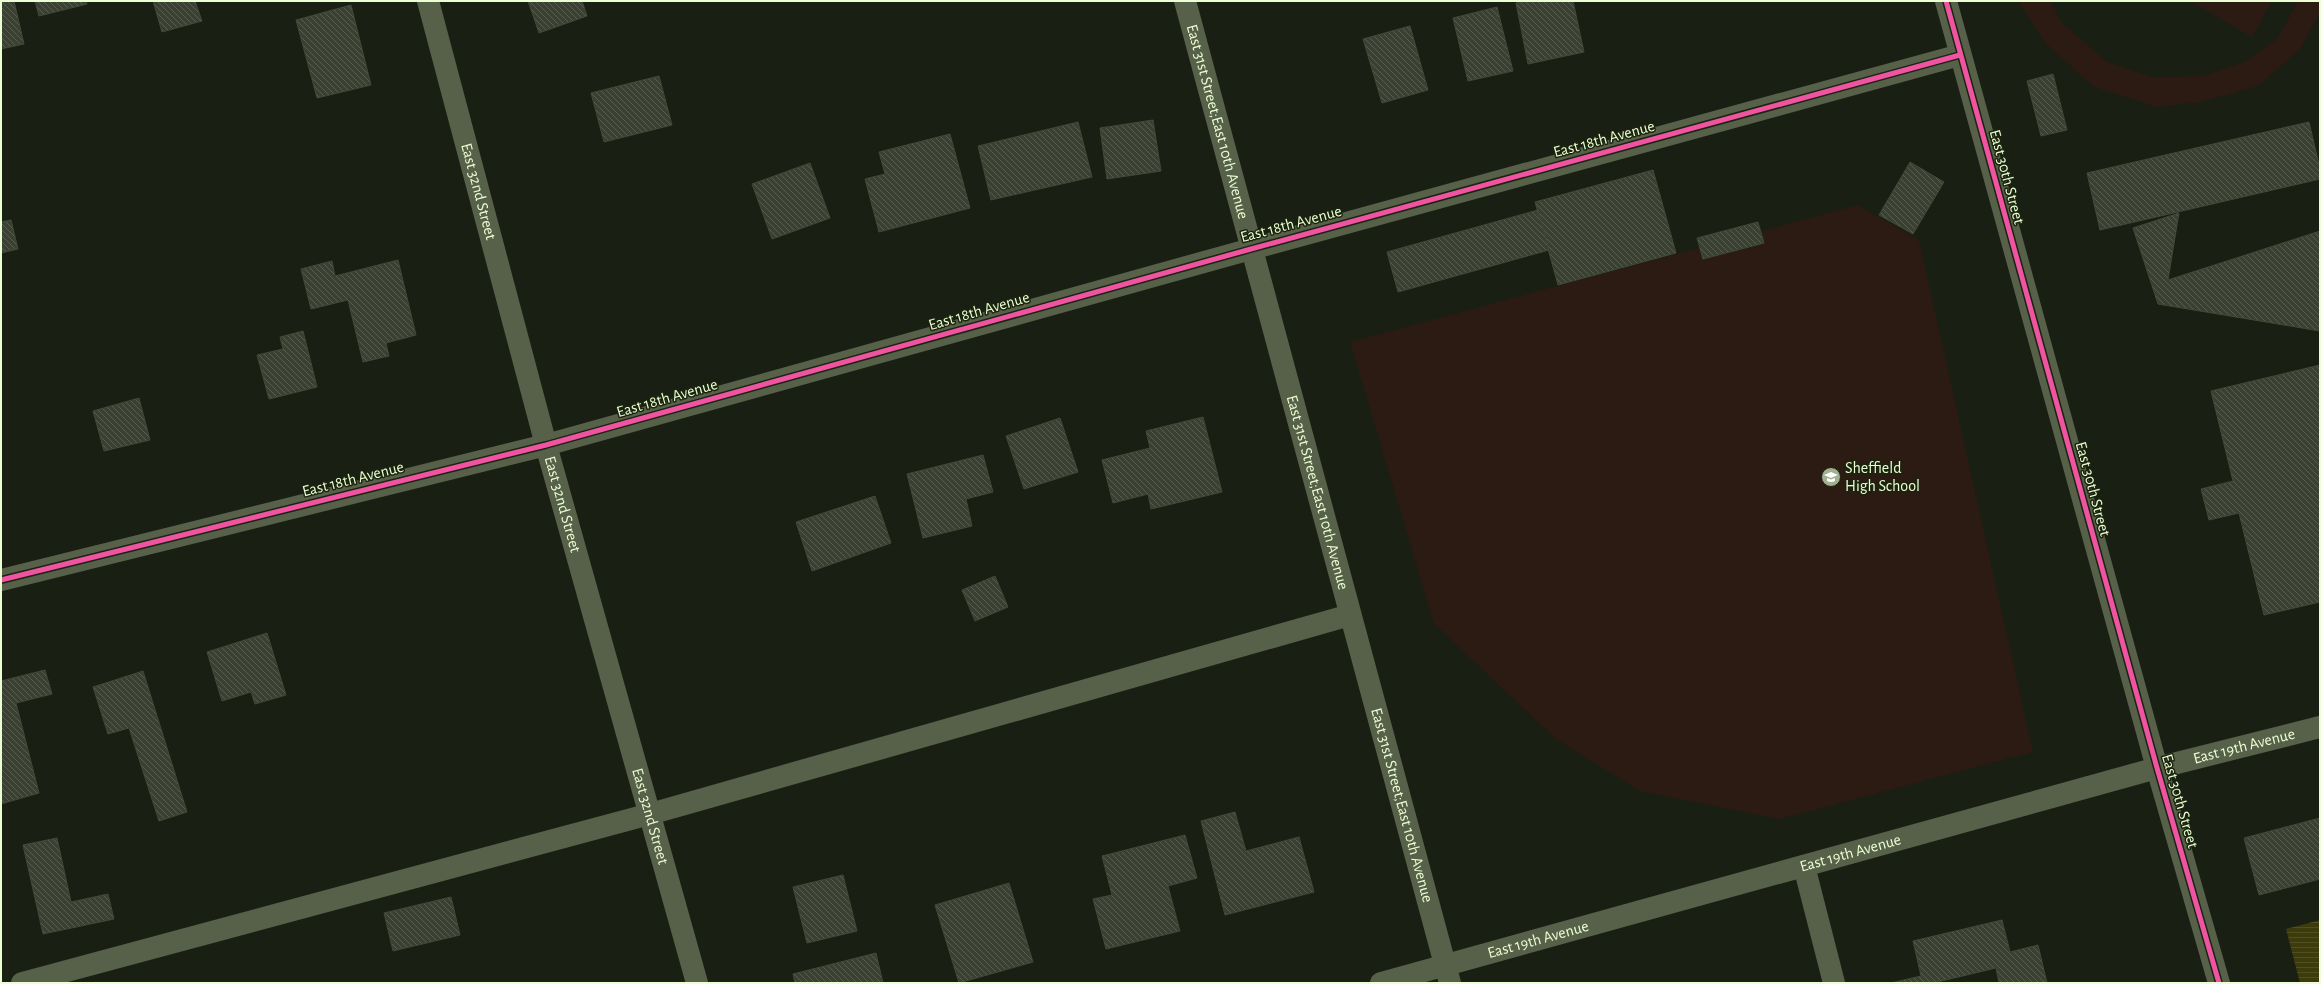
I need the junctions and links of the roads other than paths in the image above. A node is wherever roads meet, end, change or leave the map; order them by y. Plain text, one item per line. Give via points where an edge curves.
1 (428, 1) edge
2 (1185, 1) edge
3 (1946, 1) edge
4 (1960, 55) junction
5 (1251, 248) junction
6 (546, 445) junction
7 (1, 580) edge
8 (1350, 616) junction
9 (2320, 727) edge
10 (2157, 768) junction
11 (650, 814) junction
12 (1804, 866) junction
13 (1448, 975) edge
14 (22, 983) edge
15 (696, 983) edge
16 (1381, 983) edge
17 (1834, 983) edge
18 (2219, 983) edge

1 - 6 street, East 32nd Street
2 - 5 street, East 31st Street;East 10th Avenue
3 - 4 street, East 30th Street
4 - 5 street, East 18th Avenue
4 - 10 street, East 30th Street
5 - 6 street, East 18th Avenue
5 - 8 street, East 31st Street;East 10th Avenue
6 - 7 street, East 18th Avenue
6 - 11 street, East 32nd Street
8 - 11 street
8 - 13 street, East 31st Street;East 10th Avenue
9 - 10 street, East 19th Avenue
10 - 12 street, East 19th Avenue
10 - 18 street, East 30th Street
11 - 14 street
11 - 15 street, East 32nd Street
12 - 13 street, East 19th Avenue
12 - 17 street
13 - 16 street, East 19th Avenue

